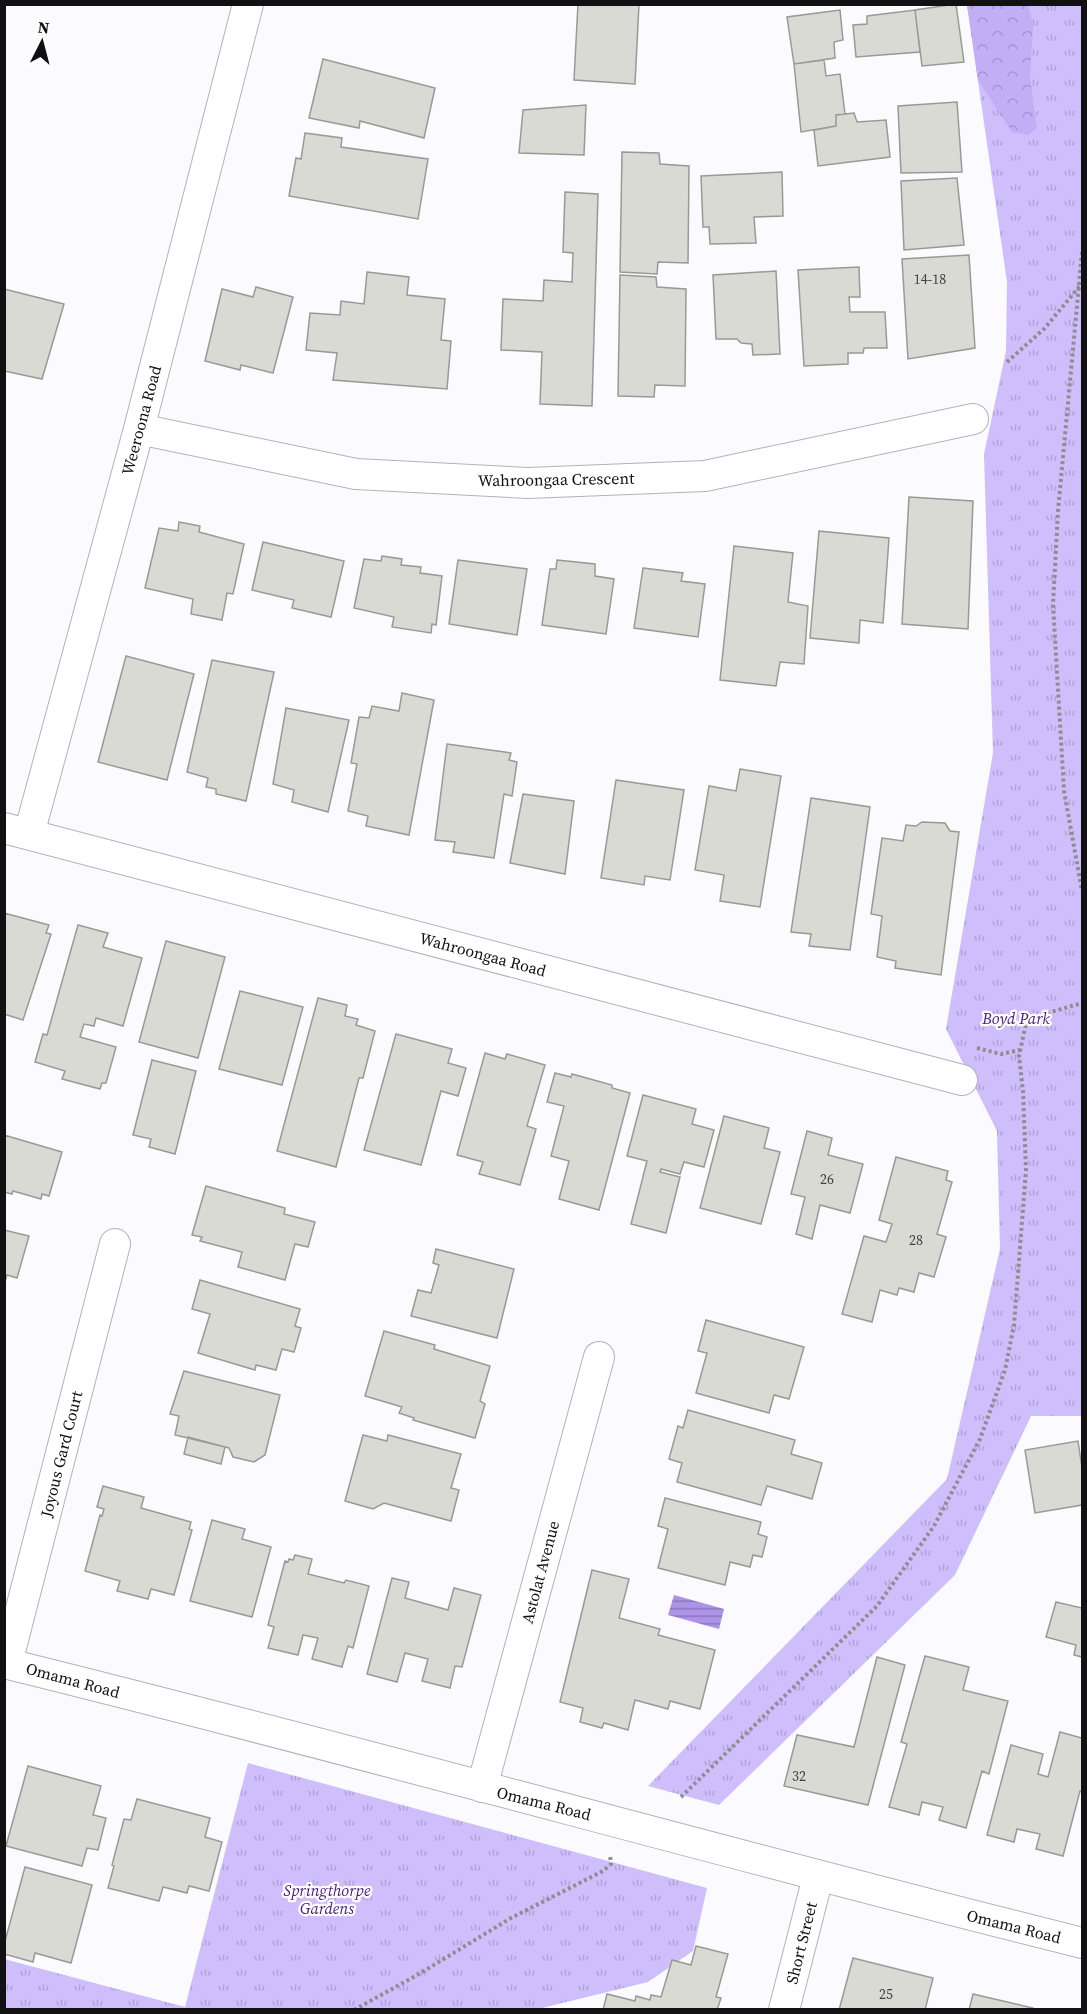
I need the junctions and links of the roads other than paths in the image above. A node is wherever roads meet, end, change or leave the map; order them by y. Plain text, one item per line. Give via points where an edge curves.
1 (248, 4) edge
2 (972, 419) dead end
3 (139, 429) junction
4 (17, 831) edge
5 (962, 1080) dead end
6 (115, 1245) dead end
7 (599, 1357) dead end
8 (6, 1663) edge
9 (482, 1787) junction
10 (818, 1877) junction
11 (1083, 1943) edge
12 (784, 2010) edge

1 - 3 street, Weeroona Road
2 - 3 street, Wahroongaa Crescent via 705,476 528,483 356,474
3 - 4 street, Weeroona Road
4 - 5 street, Wahroongaa Road
6 - 8 street, Joyous Gard Court
7 - 9 street, Astolat Avenue
8 - 9 street, Omama Road
9 - 10 street, Omama Road
10 - 11 street, Omama Road
10 - 12 street, Short Street

